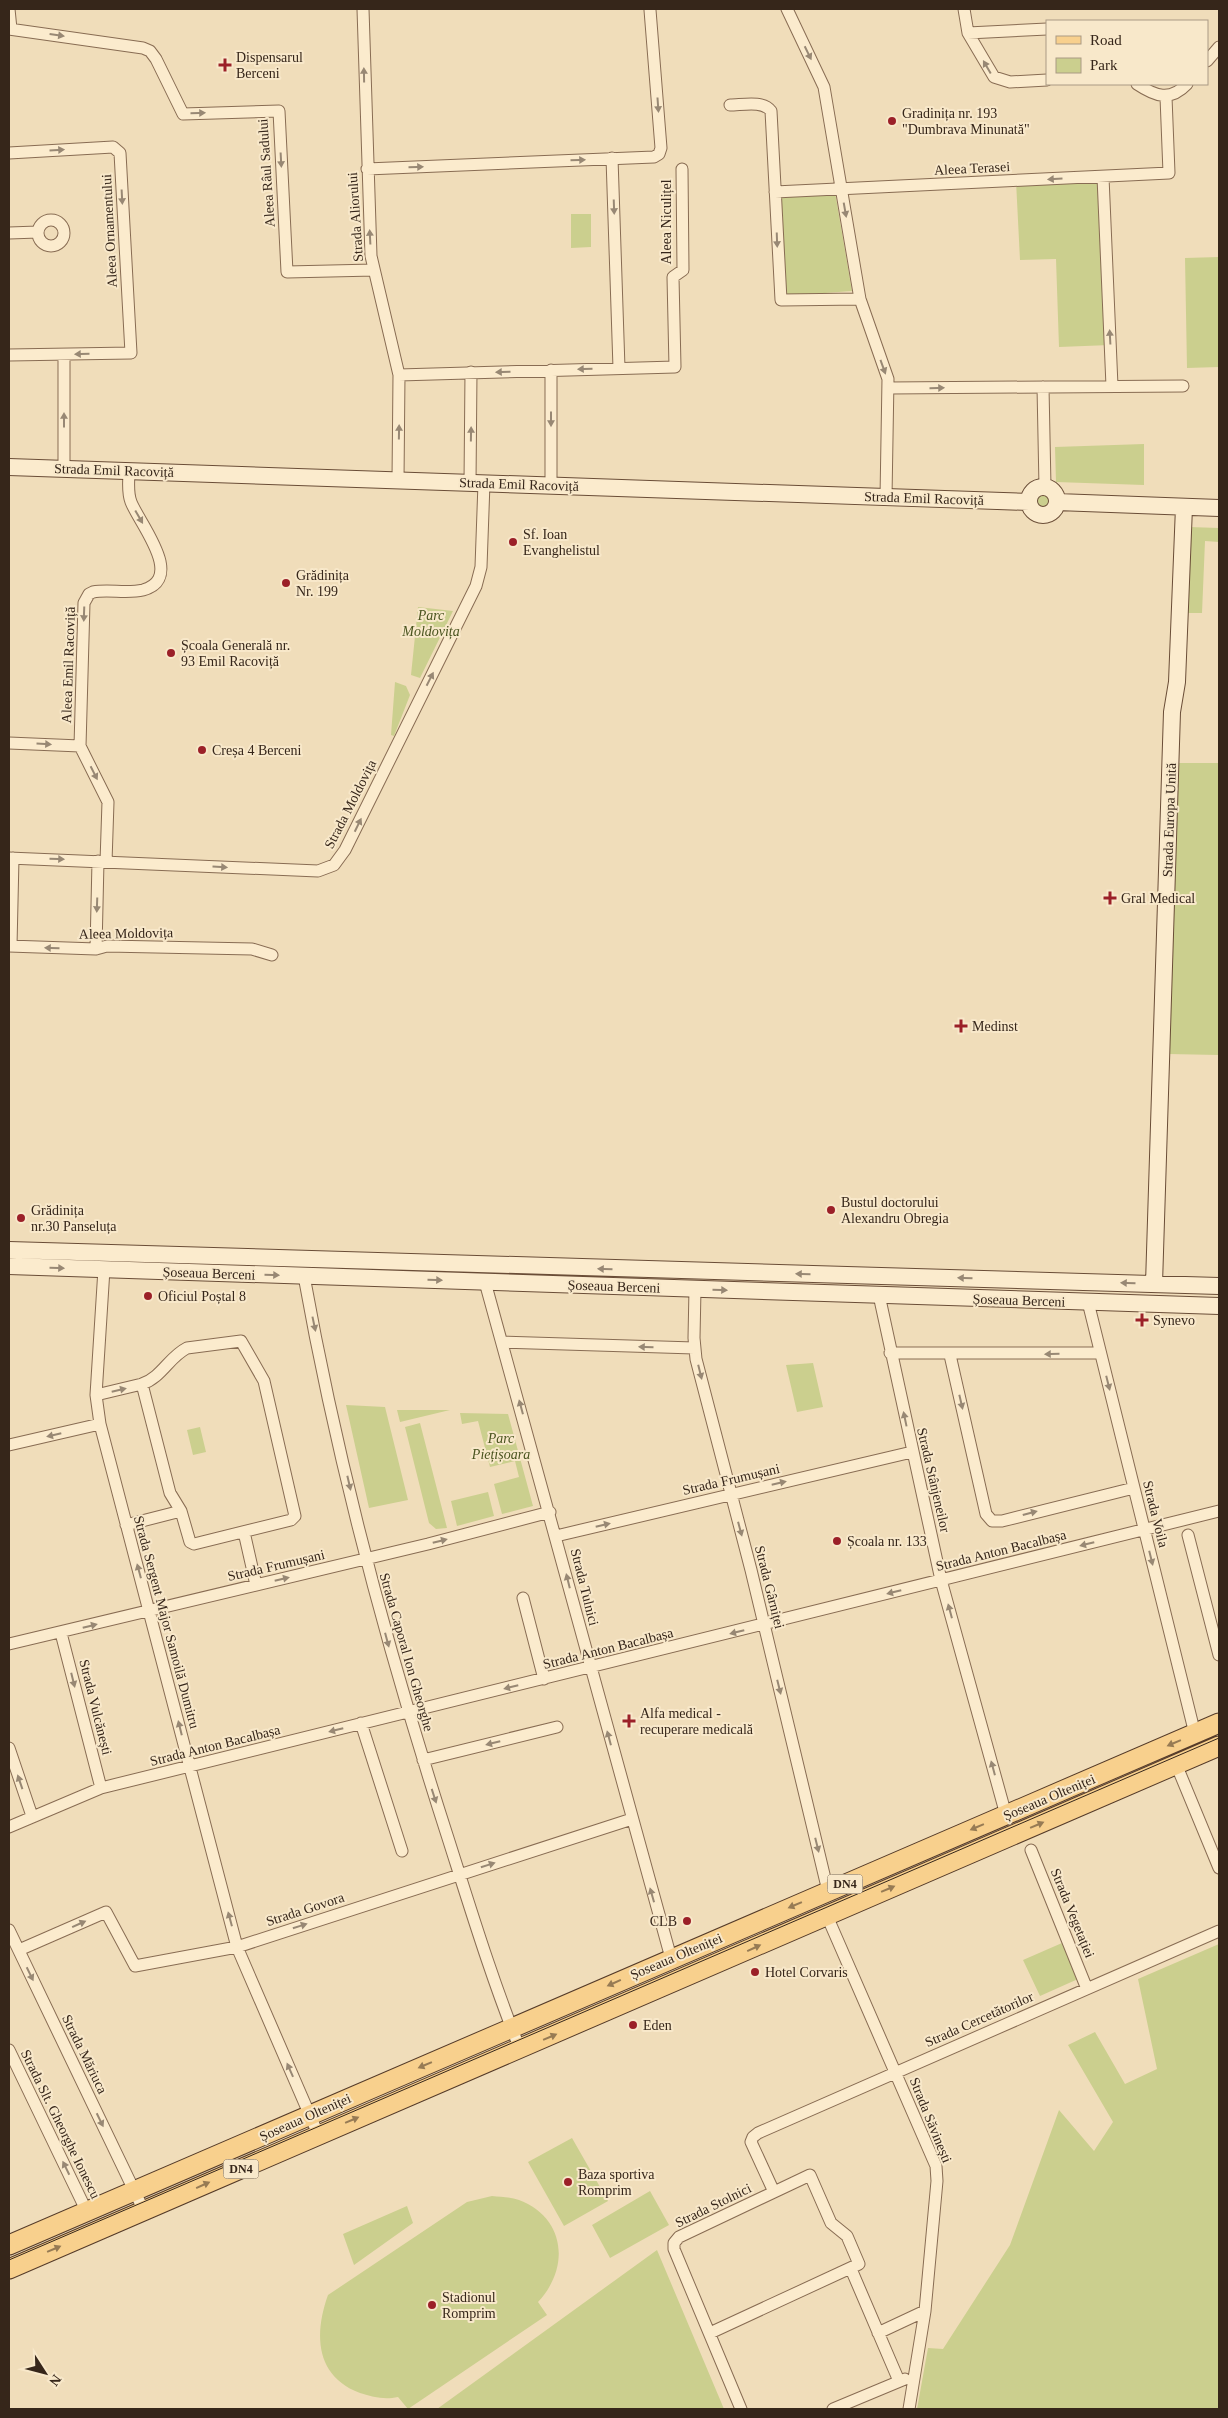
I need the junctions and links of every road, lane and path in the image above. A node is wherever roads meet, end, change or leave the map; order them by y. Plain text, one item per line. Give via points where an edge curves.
1 (9, 9) edge
2 (363, 9) edge
3 (787, 9) edge
4 (964, 9) edge
5 (650, 10) edge
6 (10, 29) edge
7 (1046, 29) edge
8 (968, 33) junction
9 (1219, 47) edge
10 (1208, 60) edge
11 (1046, 80) edge
12 (1138, 85) edge
13 (1186, 85) edge
14 (1166, 97) junction
15 (730, 105) dead end
16 (9, 153) edge
17 (612, 158) junction
18 (682, 168) dead end
19 (367, 169) junction
20 (1103, 177) junction
21 (841, 189) junction
22 (775, 192) junction
23 (38, 232) dead end
24 (9, 233) edge
25 (374, 270) junction
26 (860, 299) junction
27 (9, 355) edge
28 (64, 355) junction
29 (619, 368) junction
30 (551, 370) junction
31 (471, 372) junction
32 (399, 374) junction
33 (1112, 386) junction
34 (1183, 386) dead end
35 (1044, 387) junction
36 (888, 388) junction
37 (9, 467) edge
38 (64, 469) junction
39 (129, 471) junction
40 (398, 480) junction
41 (477, 483) junction
42 (551, 485) junction
43 (1045, 487) junction
44 (886, 497) junction
45 (1030, 502) junction
46 (1057, 502) junction
47 (1184, 507) junction
48 (1219, 508) edge
49 (9, 743) edge
50 (80, 746) junction
51 (11, 858) edge
52 (102, 861) junction
53 (10, 946) edge
54 (96, 949) junction
55 (272, 955) dead end
56 (9, 1250) edge
57 (215, 1265) junction
58 (9, 1266) edge
59 (104, 1269) junction
60 (639, 1270) junction
61 (830, 1274) junction
62 (304, 1276) junction
63 (486, 1282) junction
64 (1154, 1284) junction
65 (1219, 1286) edge
66 (639, 1287) junction
67 (695, 1289) junction
68 (829, 1293) junction
69 (879, 1295) junction
70 (1088, 1302) junction
71 (1219, 1306) edge
72 (502, 1342) junction
73 (694, 1348) junction
74 (890, 1353) junction
75 (1100, 1354) junction
76 (950, 1355) junction
77 (142, 1384) junction
78 (96, 1395) junction
79 (100, 1424) junction
80 (9, 1445) edge
81 (912, 1452) junction
82 (1134, 1488) junction
83 (731, 1494) junction
84 (181, 1511) junction
85 (550, 1512) junction
86 (1219, 1512) edge
87 (126, 1525) junction
88 (1144, 1530) junction
89 (244, 1532) junction
90 (1188, 1535) dead end
91 (556, 1536) junction
92 (366, 1559) junction
93 (941, 1580) junction
94 (256, 1585) junction
95 (523, 1598) dead end
96 (150, 1611) junction
97 (764, 1625) junction
98 (61, 1633) junction
99 (9, 1644) edge
100 (1219, 1655) edge
101 (590, 1668) junction
102 (544, 1679) junction
103 (408, 1712) junction
104 (361, 1723) junction
105 (1219, 1723) edge
106 (557, 1727) dead end
107 (1195, 1734) junction
108 (1219, 1746) edge
109 (9, 1748) edge
110 (423, 1760) junction
111 (1176, 1764) junction
112 (190, 1766) junction
113 (101, 1788) junction
114 (1006, 1815) junction
115 (32, 1816) junction
116 (632, 1819) junction
117 (9, 1827) edge
118 (1031, 1850) dead end
119 (402, 1851) dead end
120 (1219, 1868) edge
121 (460, 1874) junction
122 (828, 1891) junction
123 (827, 1916) junction
124 (9, 1930) edge
125 (1219, 1931) edge
126 (237, 1947) junction
127 (18, 1950) junction
128 (671, 1958) junction
129 (1087, 1989) junction
130 (512, 2028) junction
131 (520, 2049) junction
132 (9, 2050) edge
133 (896, 2073) junction
134 (310, 2115) junction
135 (318, 2134) junction
136 (752, 2137) joint
137 (134, 2192) junction
138 (774, 2192) junction
139 (144, 2211) junction
140 (87, 2212) junction
141 (9, 2245) edge
142 (9, 2268) edge
143 (851, 2269) junction
144 (925, 2311) junction
145 (710, 2333) junction
146 (878, 2333) junction
147 (916, 2375) junction
148 (899, 2381) junction
149 (741, 2409) edge
150 (833, 2409) edge
151 (909, 2409) edge

1 - 6 street
19 -> 2 street, Strada Aliorului
3 -> 21 street via 824,87
4 - 8 street
5 -> 17 street via 661,148 654,157
6 -> 25 street, Aleea Râul Sadului via 150,51 183,114 278,112 287,272
7 - 8 street
11 -> 8 street via 999,80 991,73
9 - 10 street
12 - 14 street
13 - 14 street
14 - 20 street, Aleea Terasei via 1169,174
15 - 22 street via 761,104 771,111
16 -> 28 street, Aleea Ornamentului via 113,147 120,153 131,353
19 -> 17 street
17 -> 29 street
18 - 29 street, Aleea Niculițel via 683,270 673,277 675,367
25 -> 19 street, Strada Aliorului
20 -> 21 street, Aleea Terasei
33 -> 20 street
21 - 22 street, Aleea Terasei
21 -> 26 street
22 -> 26 street via 780,300
23 - 24 street
25 - 32 street, Strada Aliorului
26 -> 36 street
27 - 28 street, Aleea Ornamentului
38 -> 28 street
29 -> 30 street, Aleea Niculițel
30 -> 31 street, Aleea Niculițel
30 -> 42 street
31 - 32 street, Aleea Niculițel
41 -> 31 street, Strada Moldovița
40 -> 32 street, Strada Aliorului
33 - 34 street
33 - 35 street
36 -> 35 street
35 - 43 street
36 - 44 street
37 - 38 main road, Strada Emil Racoviță
38 - 39 main road, Strada Emil Racoviță
39 - 40 main road, Strada Emil Racoviță
39 -> 50 street, Aleea Emil Racoviță via 130,498 157,551 161,570 155,582 144,590 98,591 86,598
40 - 41 main road, Strada Emil Racoviță
41 - 42 main road, Strada Emil Racoviță
52 -> 41 street, Strada Moldovița via 318,871 334,865 345,850 476,586 481,567
42 - 44 main road, Strada Emil Racoviță
43 - 45 main road via 1034,491
43 - 46 main road via 1053,491
44 - 45 main road, Strada Emil Racoviță
45 - 46 main road via 1033,511 1042,515 1052,512
46 - 47 main road
47 - 48 main road
47 - 64 main road, Strada Europa Unită via 1177,686 1172,712
49 -> 50 street
50 -> 52 street, Aleea Emil Racoviță via 108,802
51 -> 52 street, Strada Moldovița
51 - 53 street, Strada Moldovița
52 -> 54 street, Aleea Emil Racoviță
54 -> 53 street, Aleea Moldovița
54 - 55 street, Aleea Moldovița via 106,946 252,949
56 - 57 main road, Șoseaua Berceni
57 - 59 main road, Șoseaua Berceni
60 -> 57 main road, Șoseaua Berceni
57 -> 62 main road, Șoseaua Berceni
58 -> 59 main road, Șoseaua Berceni
59 - 78 street, Strada Sergent Major Samoilă Dumitru
61 -> 60 main road, Șoseaua Berceni
60 - 66 main road
64 -> 61 main road, Șoseaua Berceni
61 - 68 main road
62 -> 63 main road, Șoseaua Berceni
62 -> 92 street, Strada Caporal Ion Gheorghe
63 - 66 main road, Șoseaua Berceni
63 - 72 street, Strada Tulnici
64 - 65 main road, Șoseaua Berceni
66 - 67 main road, Șoseaua Berceni
67 -> 68 main road, Șoseaua Berceni
67 - 73 street, Strada Gârniței
68 - 69 main road, Șoseaua Berceni
69 - 70 main road, Șoseaua Berceni
69 - 74 street, Strada Stânjeneilor
70 - 71 main road, Șoseaua Berceni
70 - 75 street, Strada Voila
73 -> 72 street
85 -> 72 street, Strada Tulnici
73 -> 83 street, Strada Gârniței
74 - 76 street
81 -> 74 street, Strada Stânjeneilor
75 -> 76 street
75 -> 82 street, Strada Voila
76 -> 82 street via 988,1518 1002,1521
78 -> 77 street
77 - 84 street via 170,1493
77 - 89 street via 158,1376 187,1348 244,1343 264,1381 295,1513 291,1520
78 - 79 street, Strada Sergent Major Samoilă Dumitru
79 -> 80 street
79 - 87 street, Strada Sergent Major Samoilă Dumitru
83 -> 81 street, Strada Frumușani
81 - 93 street, Strada Stânjeneilor
82 - 88 street, Strada Voila
91 -> 83 street, Strada Frumușani
83 -> 97 street, Strada Gârniței
84 - 87 street
84 - 89 street via 190,1542 194,1544
85 - 91 street, Strada Tulnici
92 -> 85 street, Strada Frumușani
86 - 88 street, Strada Anton Bacalbașa
96 -> 87 street, Strada Sergent Major Samoilă Dumitru
88 -> 93 street, Strada Anton Bacalbașa
88 -> 107 street, Strada Voila
89 - 94 street
90 - 100 street, Strada Voila
101 -> 91 street, Strada Tulnici
94 -> 92 street, Strada Frumușani
92 -> 103 street, Strada Caporal Ion Gheorghe
93 -> 97 street, Strada Anton Bacalbașa
114 -> 93 street, Strada Stânjeneilor
94 - 96 street, Strada Frumușani
95 - 102 street
98 -> 96 street, Strada Frumușani
112 -> 96 street, Strada Sergent Major Samoilă Dumitru
97 -> 101 street, Strada Anton Bacalbașa
97 -> 122 street, Strada Gârniței
98 - 99 street, Strada Frumușani
98 -> 113 street, Strada Vulcănești
101 - 102 street, Strada Anton Bacalbașa
116 -> 101 street, Strada Tulnici
102 -> 103 street, Strada Anton Bacalbașa
103 - 104 street, Strada Anton Bacalbașa
103 - 110 street, Strada Caporal Ion Gheorghe
104 -> 112 street, Strada Anton Bacalbașa
104 - 119 street
105 - 107 main road, Șoseaua Olteniței / DN4
106 -> 110 street
107 -> 114 main road, Șoseaua Olteniței / DN4
108 - 111 main road, Șoseaua Olteniței / DN4
115 -> 109 street
110 -> 121 street, Strada Caporal Ion Gheorghe
111 - 120 street
123 -> 111 main road, Șoseaua Olteniței / DN4
112 - 113 street, Strada Anton Bacalbașa
126 -> 112 street, Strada Sergent Major Samoilă Dumitru
113 - 115 street, Strada Anton Bacalbașa
114 -> 122 main road, Șoseaua Olteniței / DN4
115 - 117 street, Strada Anton Bacalbașa
121 -> 116 street, Strada Govora
128 -> 116 street, Strada Tulnici
118 - 129 street, Strada Vegetației
126 -> 121 street, Strada Govora
121 - 130 street, Strada Caporal Ion Gheorghe
122 -> 128 main road, Șoseaua Olteniței / DN4
131 -> 123 main road, Șoseaua Olteniței / DN4
123 - 133 street, Strada Săvinești
124 - 127 street, Strada Măriuca
125 - 129 street, Strada Cercetătorilor
127 -> 126 street, Strada Govora via 106,1912 135,1966
134 -> 126 street, Strada Sergent Major Samoilă Dumitru
127 -> 137 street, Strada Măriuca
128 -> 130 main road, Șoseaua Olteniței / DN4
129 - 133 street, Strada Cercetătorilor
130 - 131 street, Strada Caporal Ion Gheorghe
130 -> 134 main road, Șoseaua Olteniței / DN4
135 -> 131 main road, Șoseaua Olteniței / DN4
140 -> 132 street, Strada Slt. Gheorghe Ionescu
133 - 136 street, Strada Cercetătorilor
133 - 144 street, Strada Săvinești via 937,2172
134 - 135 street, Strada Sergent Major Samoilă Dumitru
134 - 137 main road, Șoseaua Olteniței / DN4
139 -> 135 main road, Șoseaua Olteniței / DN4
136 - 138 street, Strada Stolnici via 751,2142
137 - 139 street
137 - 140 main road, Șoseaua Olteniței / DN4
138 - 143 street via 810,2175 831,2223 847,2236 859,2262
138 - 145 street, Strada Stolnici via 679,2236 674,2244
142 -> 139 main road, Șoseaua Olteniței / DN4
140 - 141 main road, Șoseaua Olteniței / DN4
143 - 145 street
143 - 146 street
144 - 146 street
144 - 147 street, Strada Săvinești
145 - 149 street, Strada Stolnici
146 - 148 street
147 - 148 street
147 - 151 street, Strada Săvinești
148 - 150 street

